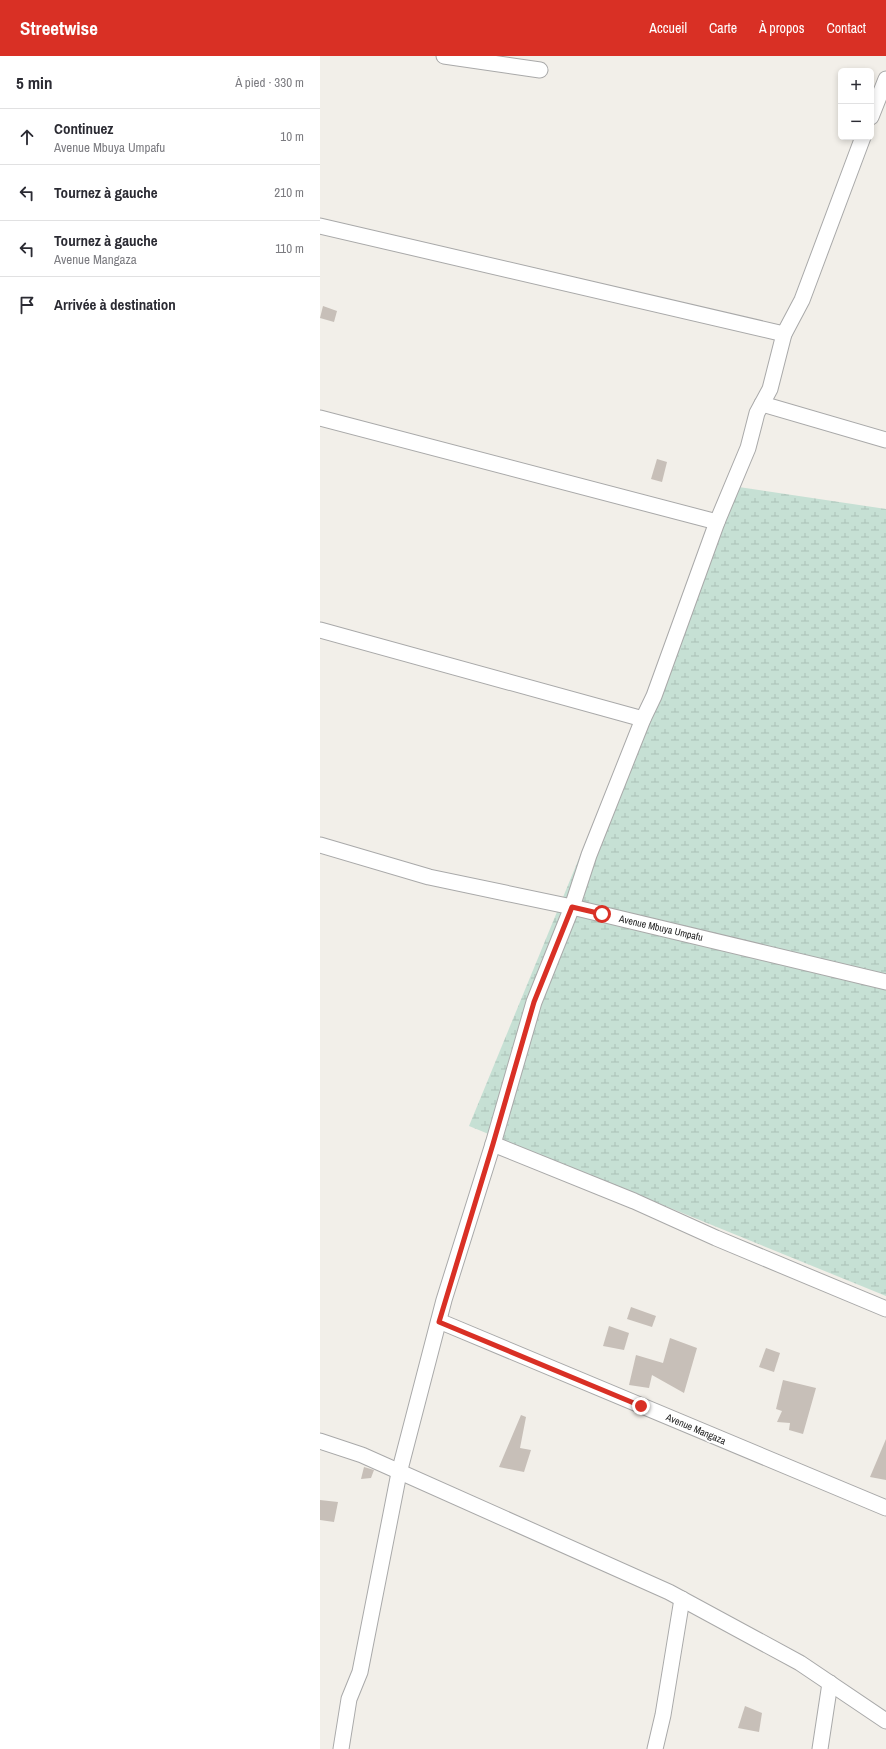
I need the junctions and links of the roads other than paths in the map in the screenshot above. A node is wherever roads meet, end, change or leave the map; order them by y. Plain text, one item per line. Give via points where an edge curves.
1 (444, 56) edge
2 (540, 70) dead end
3 (886, 79) edge
4 (874, 109) edge
5 (862, 140) edge
6 (320, 226) edge
7 (784, 334) junction
8 (762, 404) junction
9 (320, 418) edge
10 (886, 440) edge
11 (717, 522) junction
12 (320, 630) edge
13 (642, 719) junction
14 (320, 844) edge
15 (572, 907) junction
16 (886, 982) edge
17 (493, 1144) junction
18 (886, 1309) edge
19 (439, 1322) junction
20 (320, 1441) edge
21 (399, 1473) junction
22 (886, 1508) edge
23 (682, 1599) junction
24 (830, 1683) junction
25 (886, 1720) edge
26 (341, 1749) edge
27 (656, 1749) edge
28 (820, 1749) edge

1 - 2 street
3 - 4 street
5 - 7 street via 802,300
6 - 7 street
7 - 8 street via 770,389
8 - 10 street
8 - 11 street via 757,412 748,448
9 - 11 street
11 - 13 street via 654,696
12 - 13 street
13 - 15 street via 589,855
14 - 15 street, Avenue Mbuya Umpafu via 429,877
15 - 16 street, Avenue Mbuya Umpafu
15 - 17 street via 534,1002
17 - 18 street via 634,1200 716,1238
17 - 19 street
19 - 21 street
19 - 22 street, Avenue Mangaza
20 - 21 street via 362,1455
21 - 23 street
21 - 26 street via 360,1672 349,1699
23 - 24 street via 800,1663
23 - 27 street
24 - 25 street
24 - 28 street

